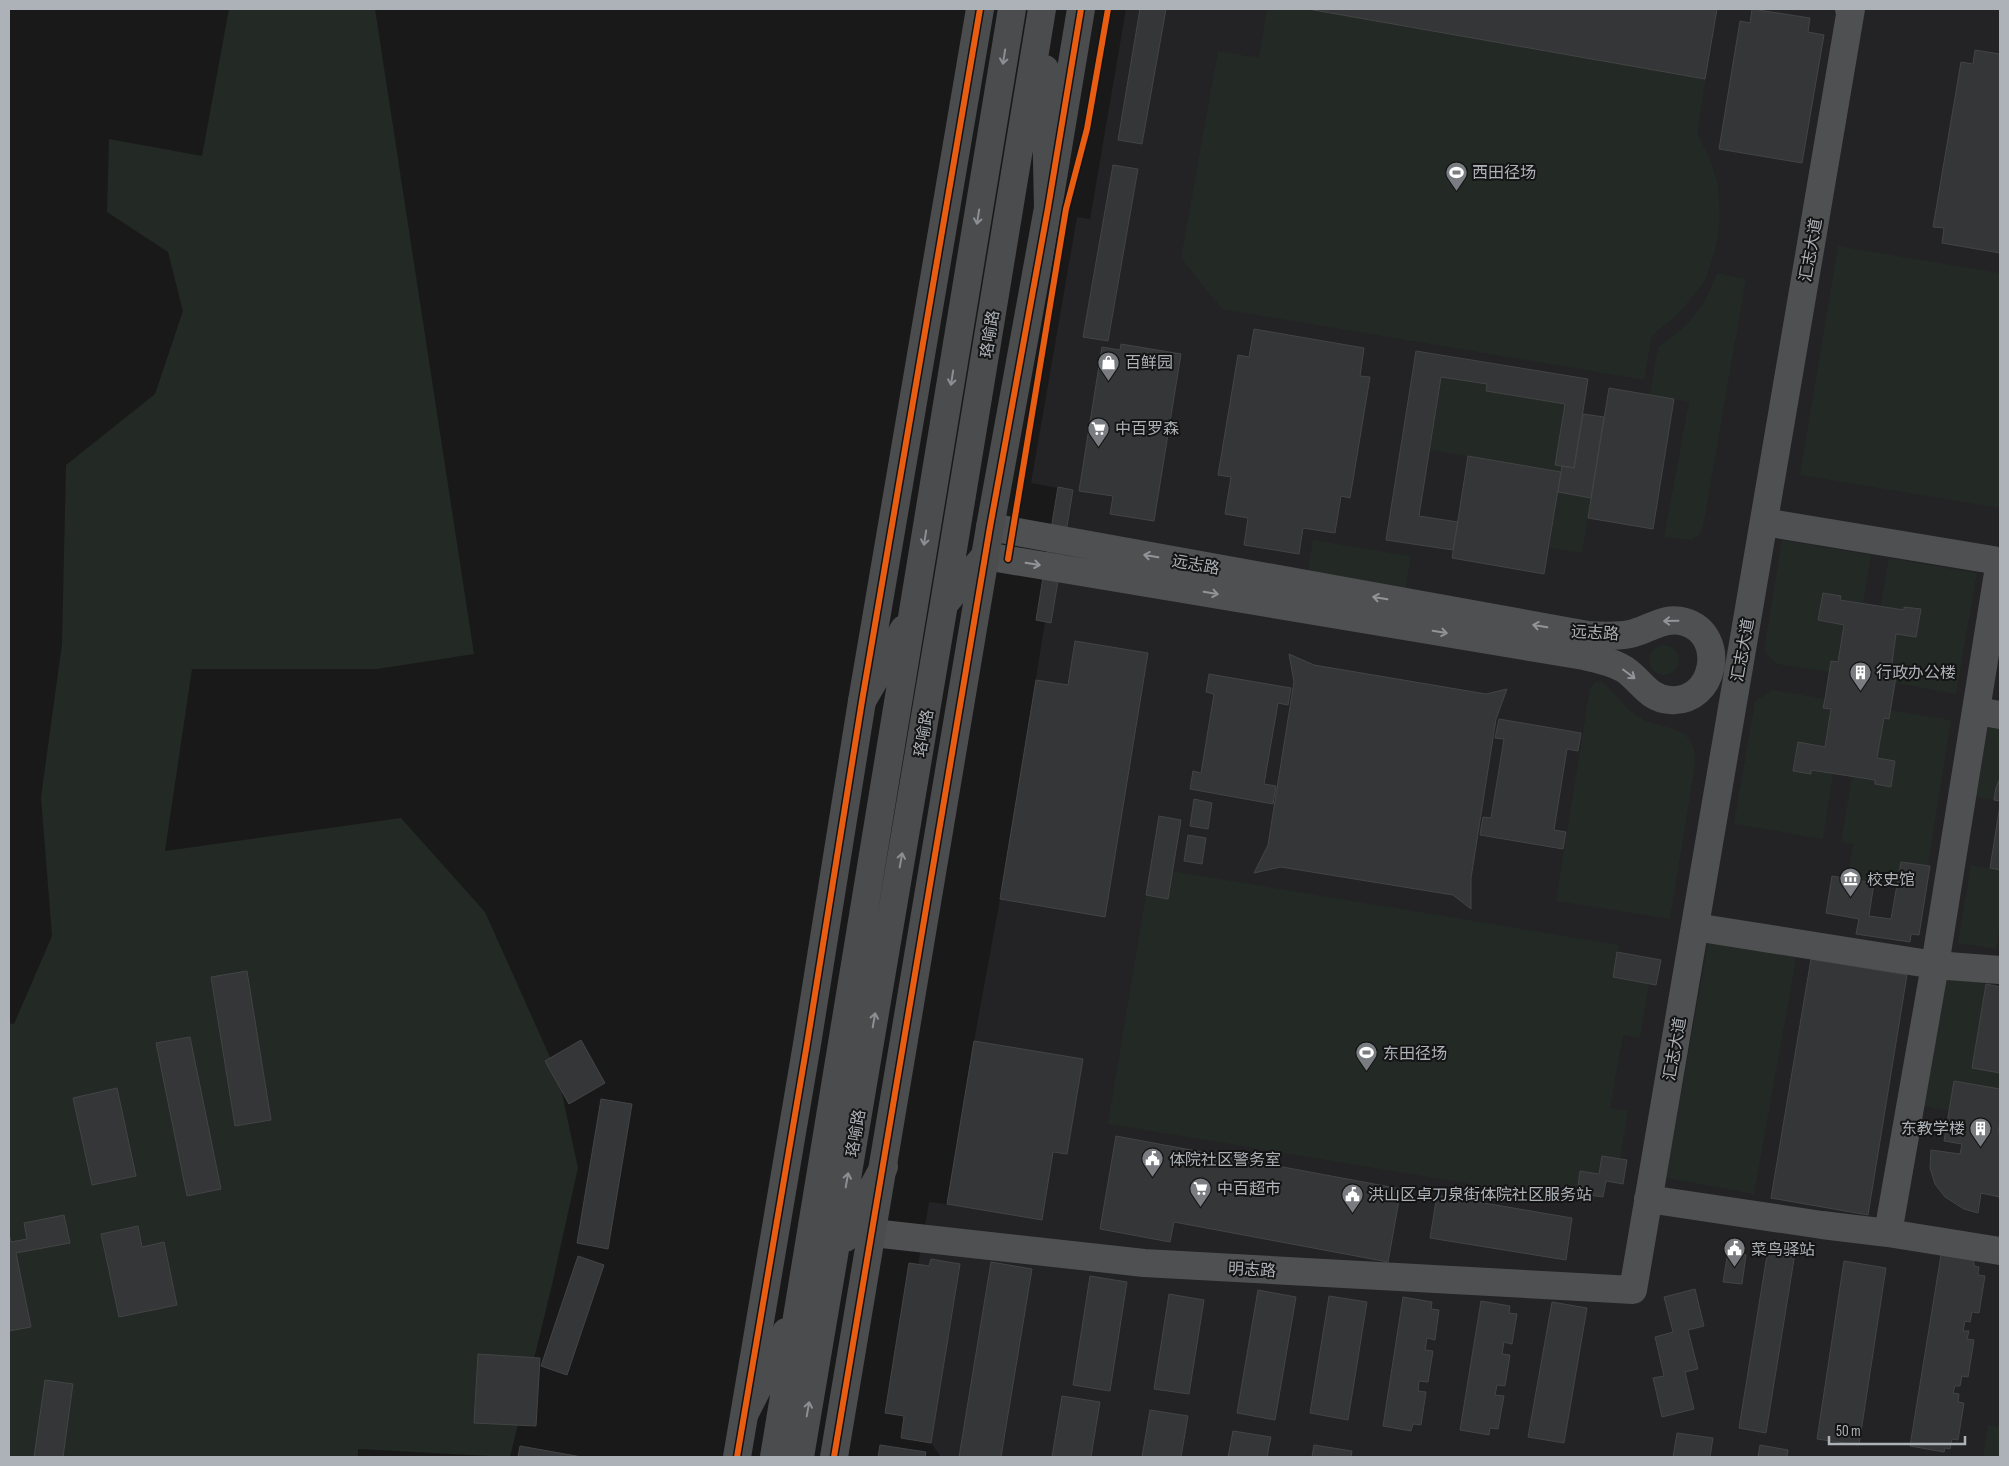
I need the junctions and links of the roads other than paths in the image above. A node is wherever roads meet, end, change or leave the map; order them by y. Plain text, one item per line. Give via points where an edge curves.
1 (980, 9) edge
2 (1012, 9) edge
3 (1043, 9) edge
4 (1081, 9) edge
5 (1850, 9) edge
6 (1048, 208) junction
7 (1764, 522) junction
8 (990, 527) junction
9 (985, 556) junction
10 (1750, 602) junction
11 (944, 604) junction
12 (913, 615) junction
13 (1702, 634) junction
14 (1692, 695) junction
15 (862, 700) junction
16 (1989, 713) edge
17 (1726, 740) junction
18 (1694, 927) junction
19 (1935, 965) junction
20 (2000, 970) edge
21 (884, 1166) junction
22 (1648, 1199) junction
23 (1888, 1233) junction
24 (873, 1234) junction
25 (2000, 1251) edge
26 (834, 1257) junction
27 (1632, 1290) joint
28 (798, 1311) junction
29 (745, 1413) junction
30 (737, 1457) edge
31 (774, 1457) edge
32 (800, 1457) edge
33 (834, 1457) edge

1 - 15 main road
2 -> 12 main road, 珞喻路
3 - 6 main road
3 - 11 main road, 珞喻路
4 - 6 main road
5 - 7 street, 汇志大道
6 - 8 main road
7 - 10 street, 汇志大道
7 - 16 street via 1993,560 1998,564
8 - 9 main road
13 -> 8 street, 远志路 via 1686,622 1672,620 1633,633 1588,635
9 - 11 main road
9 -> 14 street, 远志路 via 1584,656 1625,670 1656,697 1672,701
9 - 21 main road
10 - 13 street via 1743,619 1734,626
10 - 17 street, 汇志大道
26 -> 11 main road, 珞喻路
12 - 15 main road
12 - 28 main road, 珞喻路
13 - 14 street via 1710,646 1712,666 1703,686
14 - 17 street via 1706,700 1720,711 1726,720
15 - 29 main road
16 - 19 street
17 - 18 street, 汇志大道
18 - 19 street
18 - 22 street, 汇志大道
19 - 20 street
19 - 23 street
21 - 24 main road
21 - 26 main road
22 - 23 street
22 - 27 street, 汇志大道
23 - 25 street
24 - 27 street, 明志路 via 1144,1263
24 - 33 main road
32 -> 26 main road, 珞喻路
28 - 29 main road
28 - 31 main road, 珞喻路
29 - 30 main road

